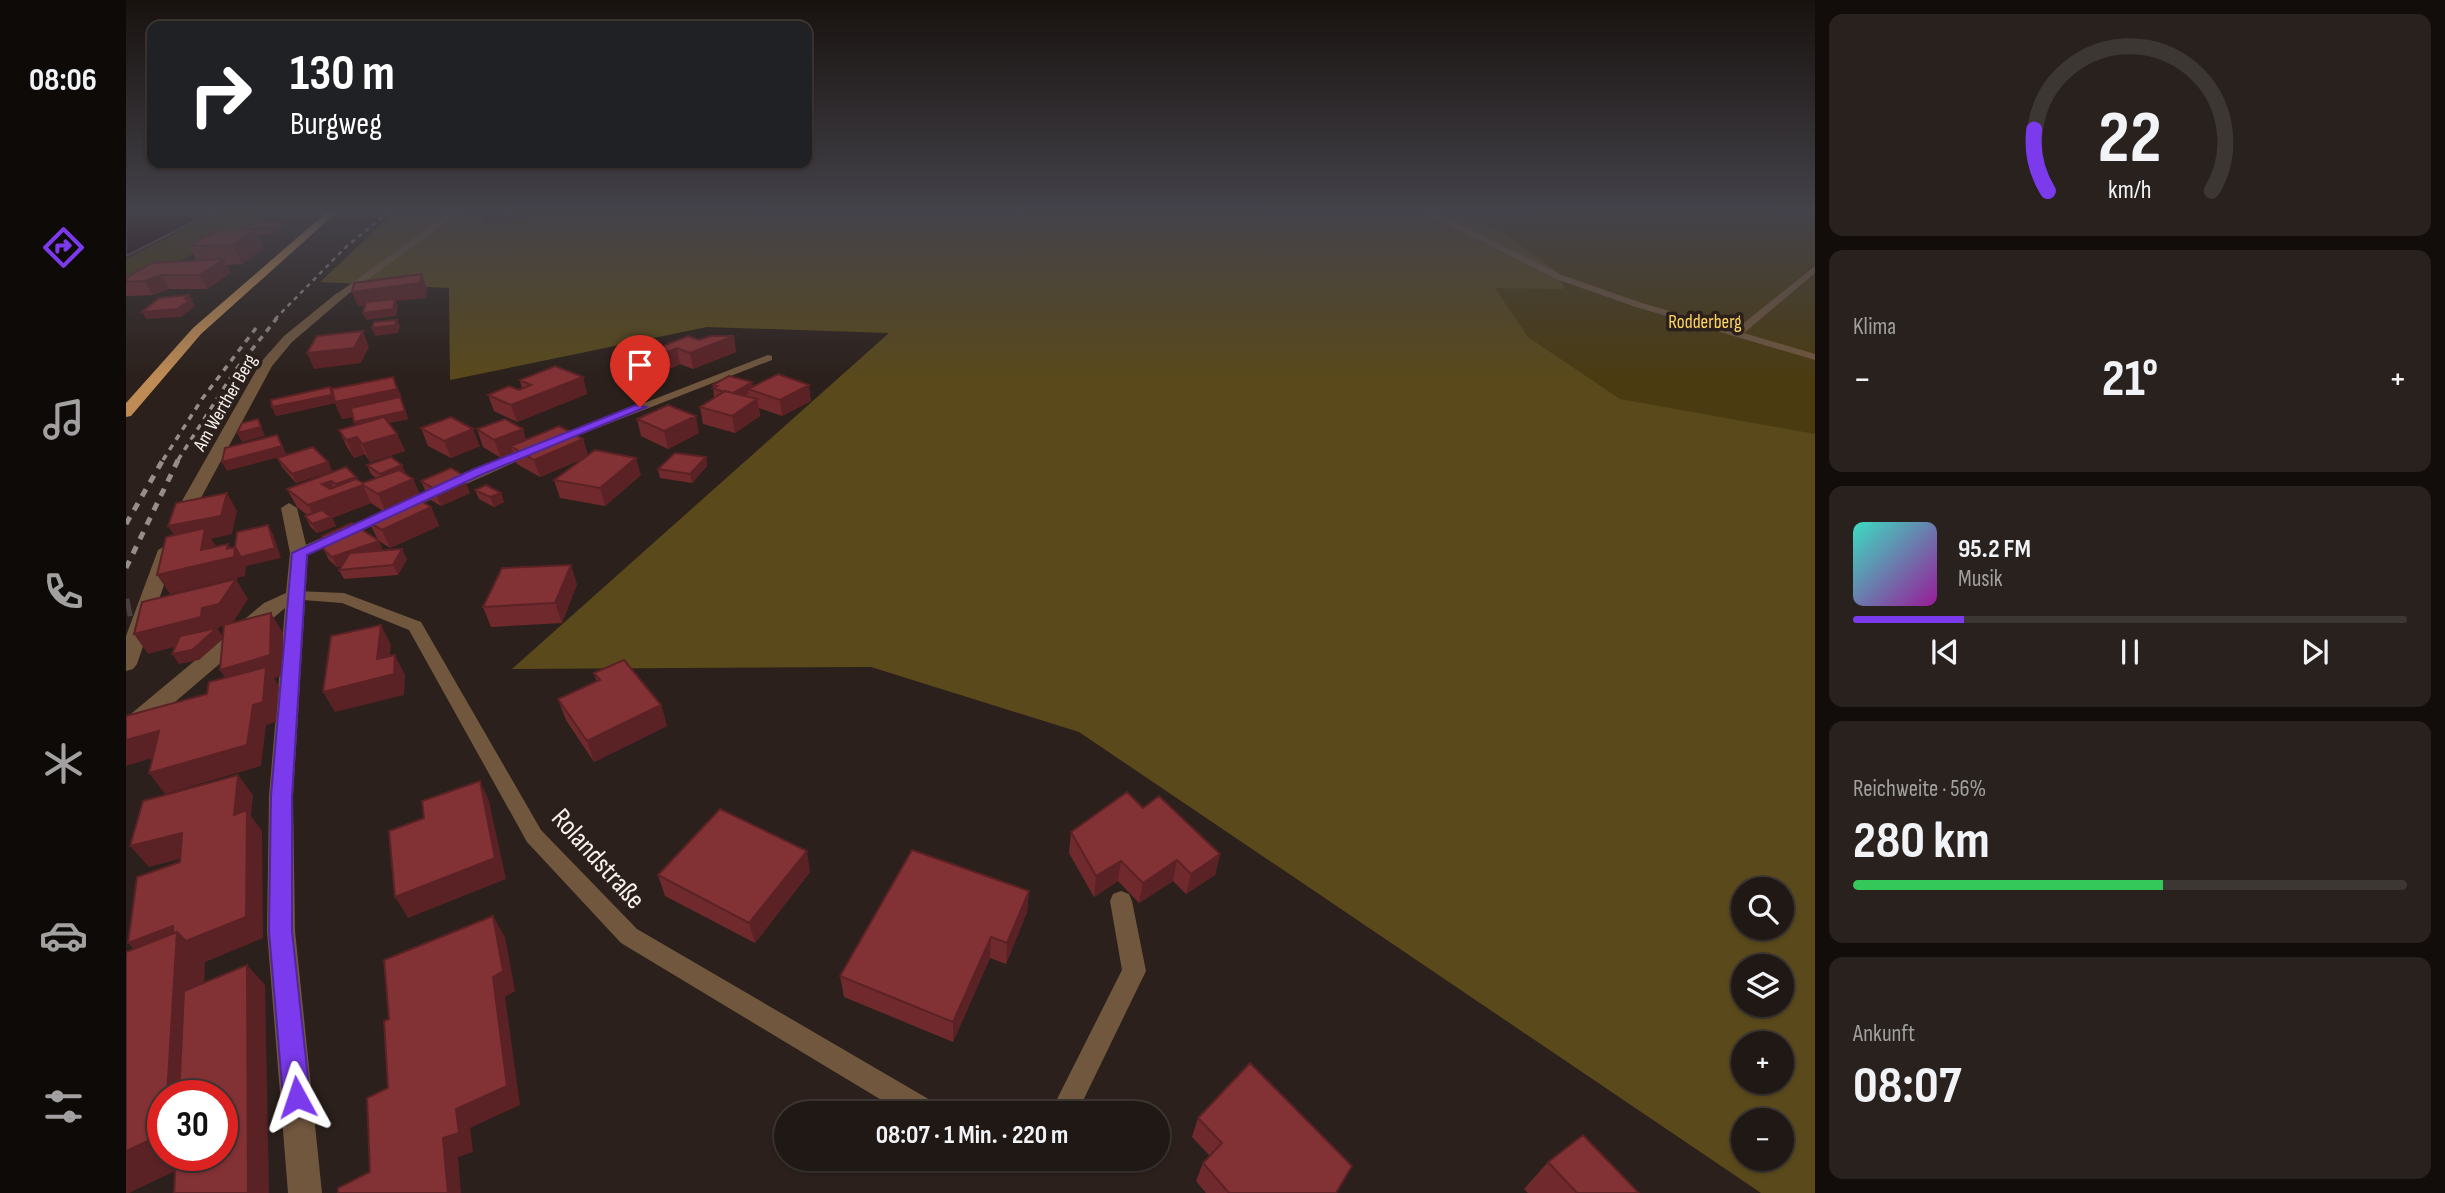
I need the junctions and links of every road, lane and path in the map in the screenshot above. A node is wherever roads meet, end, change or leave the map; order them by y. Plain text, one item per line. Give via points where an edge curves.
1 (270, 267) edge
2 (380, 267) edge
3 (1538, 267) edge
4 (1815, 269) edge
5 (341, 295) joint
6 (1737, 334) junction
7 (768, 358) dead end
8 (1815, 358) edge
9 (126, 413) edge
10 (289, 508) edge
11 (299, 560) junction
12 (296, 596) junction
13 (126, 664) edge
14 (126, 731) edge
15 (1121, 901) dead end
16 (908, 1101) edge
17 (1069, 1101) edge
18 (304, 1193) edge

1 - 9 main road via 190,340
2 - 5 lane, Am Werther Berg
3 - 6 lane
4 - 6 lane
5 - 13 street, Am Werther Berg via 288,339 266,365 180,519 139,605
6 - 8 lane
7 - 11 lane via 478,471
10 - 11 street
11 - 12 street
12 - 14 street via 271,607
12 - 16 lane, Rolandstraße via 344,598 415,626 534,836 629,936
12 - 18 street via 281,796 281,931
15 - 17 lane via 1134,971

